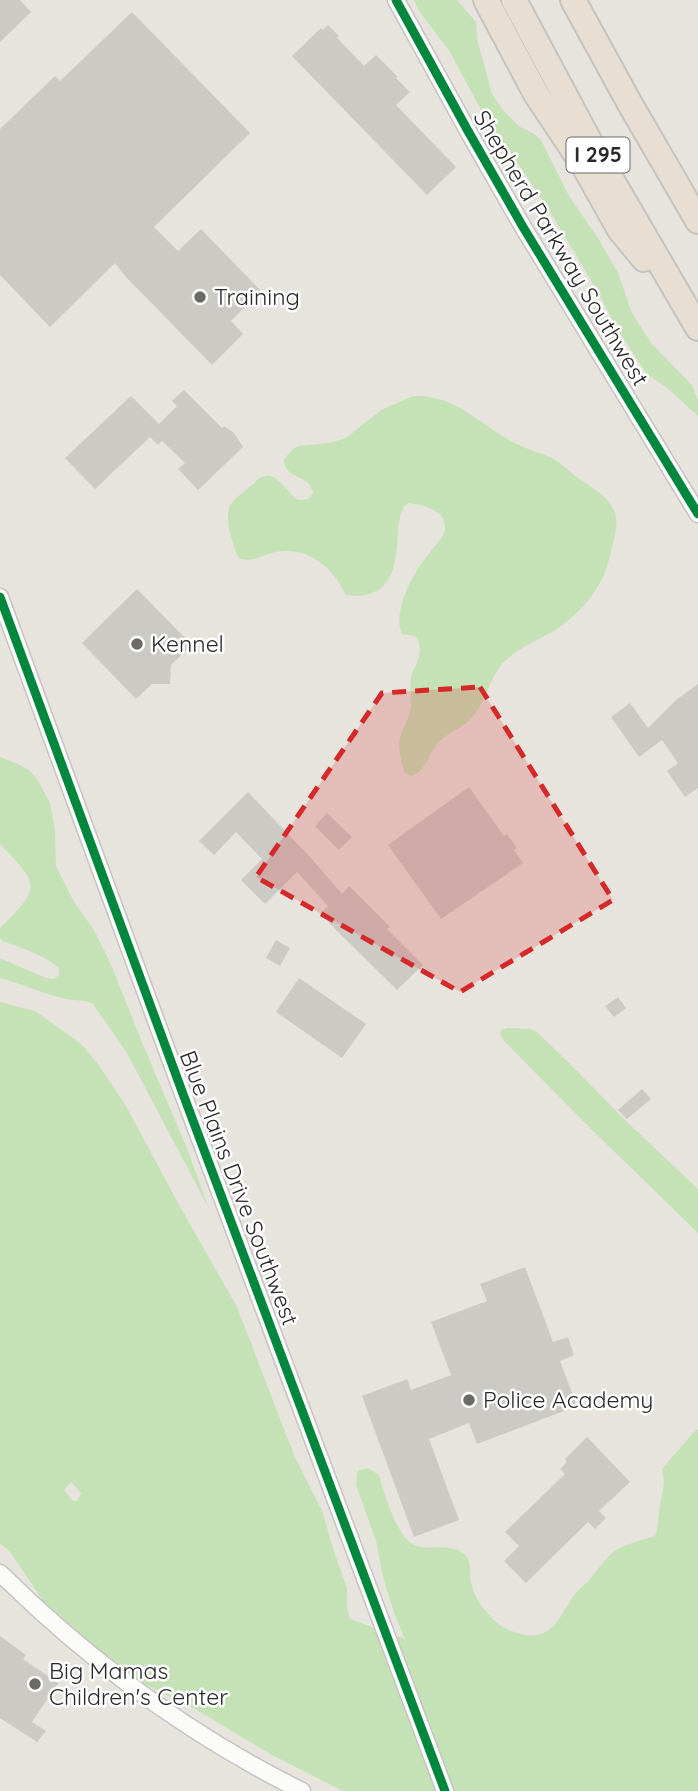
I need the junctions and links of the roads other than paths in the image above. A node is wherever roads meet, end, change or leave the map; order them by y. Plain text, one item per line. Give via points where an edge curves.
1 (396, 0) edge
2 (486, 0) edge
3 (514, 0) edge
4 (573, 0) edge
5 (588, 0) edge
6 (698, 194) edge
7 (698, 221) edge
8 (692, 318) edge
9 (698, 514) edge
10 (0, 597) edge
11 (0, 1573) edge
12 (302, 1791) edge
13 (445, 1791) edge

1 - 9 street, Shepherd Parkway Southwest via 523,227
2 - 8 highway via 536,94 620,230
3 - 8 highway, I 295
4 - 7 highway, I 295
5 - 6 highway
10 - 13 street, Blue Plains Drive Southwest
11 - 12 street via 71,1639 143,1696 203,1736

